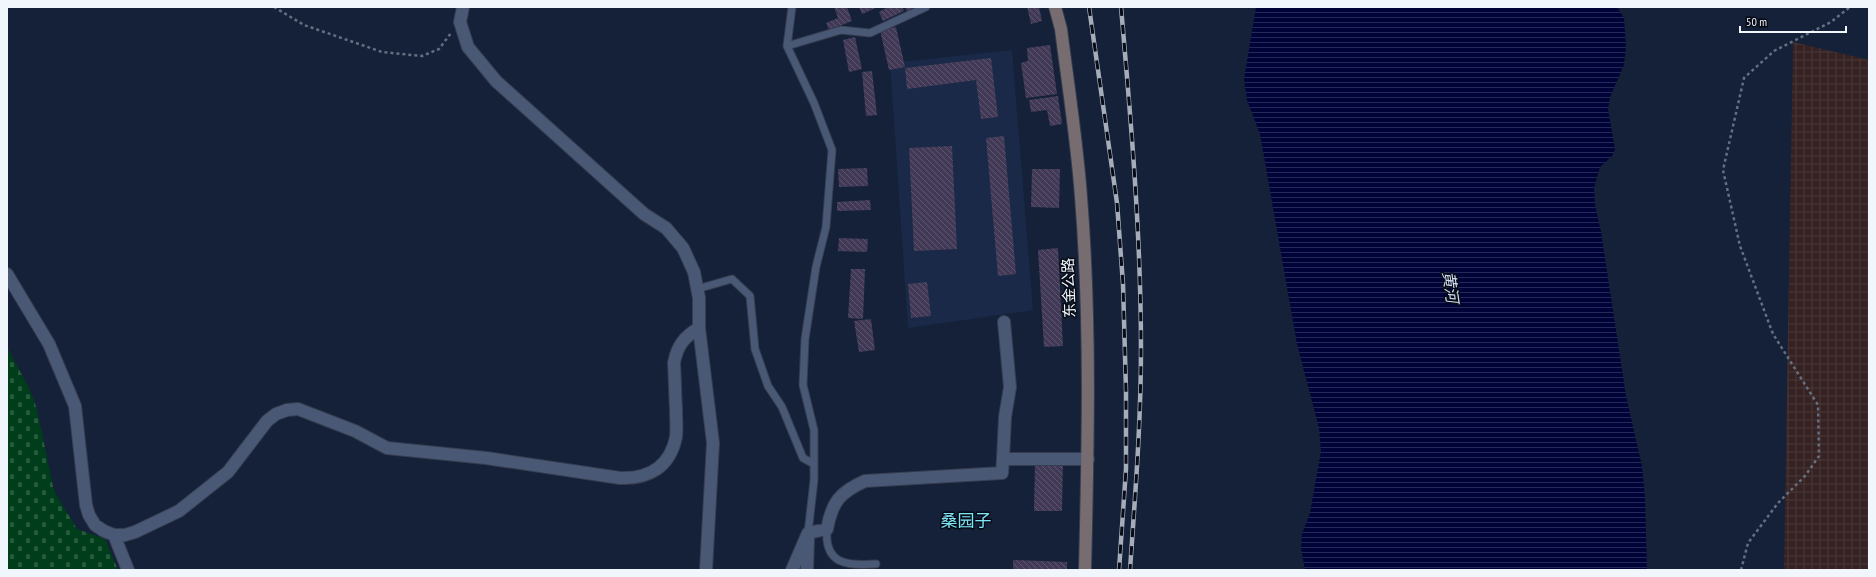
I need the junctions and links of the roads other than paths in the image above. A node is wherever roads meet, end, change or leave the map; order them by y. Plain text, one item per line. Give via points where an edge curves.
1 (463, 7) edge
2 (792, 7) edge
3 (926, 7) edge
4 (1055, 7) edge
5 (787, 46) junction
6 (7, 274) edge
7 (697, 288) junction
8 (1004, 322) dead end
9 (699, 328) junction
10 (1003, 459) junction
11 (1088, 459) junction
12 (814, 464) junction
13 (827, 529) junction
14 (808, 533) junction
15 (114, 535) junction
16 (876, 564) dead end
17 (128, 570) edge
18 (706, 570) edge
19 (792, 570) edge
20 (807, 570) edge
21 (1085, 570) edge

1 - 7 street via 460,22 468,47 496,81 644,214 666,228 683,248 694,272
2 - 5 lane
3 - 5 lane via 870,33 841,30
4 - 11 main road, 东金公路 via 1061,29 1081,197
5 - 12 lane via 814,103 832,150 826,227 816,267 805,339 803,385 814,430
6 - 15 street via 49,344 76,406 89,516 95,525
7 - 9 street
7 - 12 lane via 732,279 750,296 755,349 768,386 782,407 803,458
8 - 10 street via 1010,388 1005,417
9 - 15 street via 689,334 676,352 676,436 672,451 663,464 651,474 636,479 620,478 486,458 387,448 355,431 298,409 286,410 267,421 228,472 179,510 135,532
9 - 18 street via 713,443
10 - 11 street
10 - 13 street via 1002,473 865,481 850,487 838,498 830,512
11 - 21 main road, 东金公路
12 - 14 lane
13 - 14 street
13 - 16 lane via 826,539 829,548 842,562 852,566
14 - 19 street
14 - 20 street
15 - 17 street

